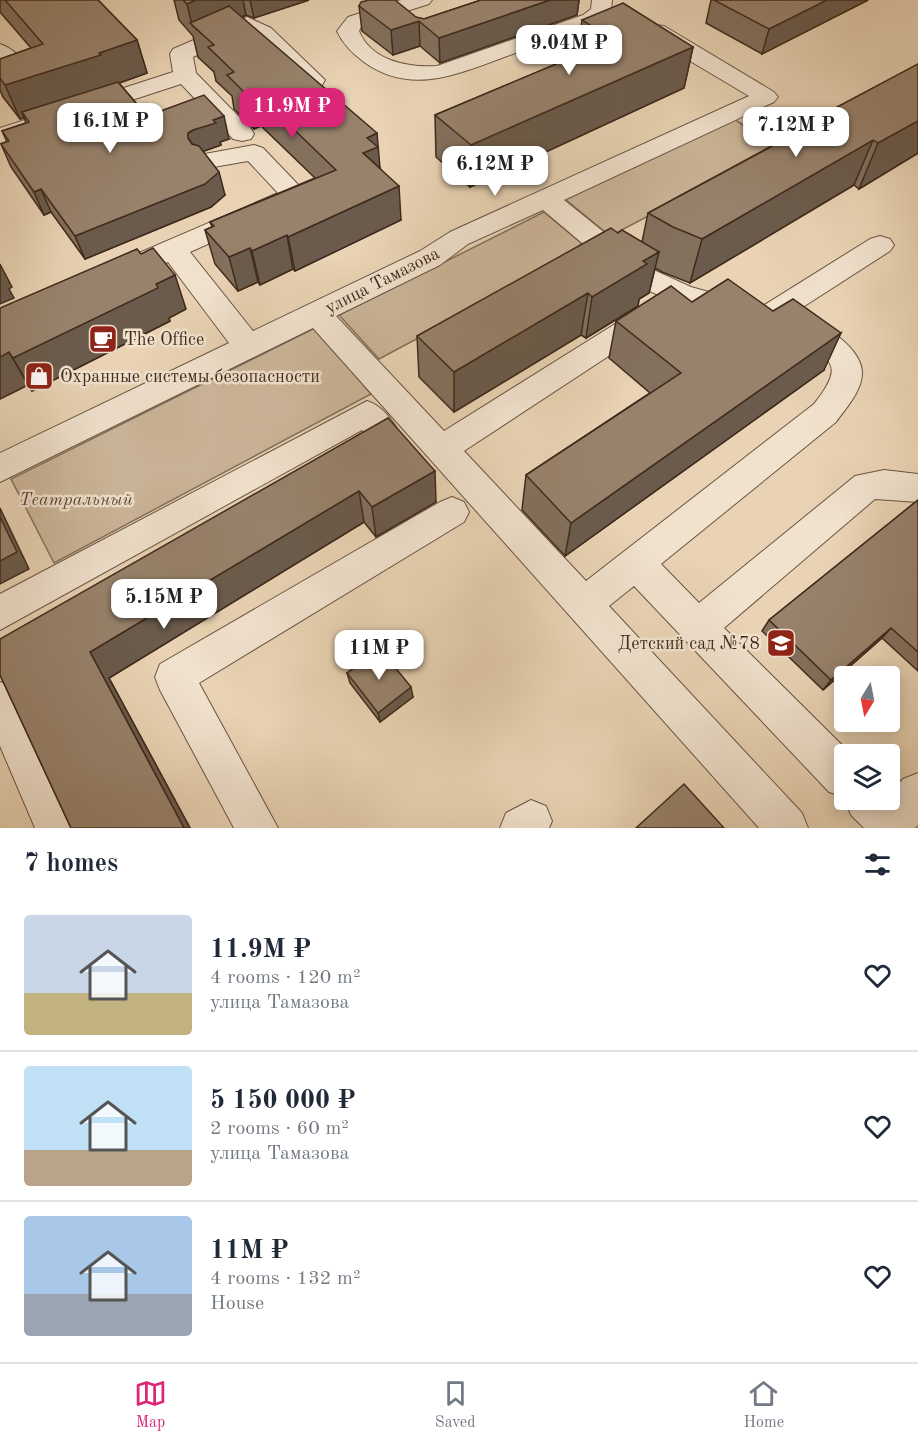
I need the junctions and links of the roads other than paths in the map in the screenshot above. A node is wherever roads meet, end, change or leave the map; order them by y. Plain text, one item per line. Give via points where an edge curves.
1 (422, 0) edge
2 (616, 9) edge
3 (0, 51) edge
4 (185, 75) junction
5 (0, 79) edge
6 (326, 91) edge
7 (242, 134) dead end
8 (0, 136) edge
9 (208, 160) edge
10 (545, 198) junction
11 (880, 245) dead end
12 (173, 249) junction
13 (98, 283) edge
14 (682, 294) junction
15 (316, 313) junction
16 (768, 316) junction
17 (248, 346) junction
18 (441, 449) junction
19 (0, 468) edge
20 (918, 488) edge
21 (270, 501) edge
22 (452, 512) dead end
23 (636, 563) junction
24 (584, 604) junction
25 (0, 613) edge
26 (699, 626) junction
27 (0, 701) edge
28 (834, 767) edge
29 (918, 794) edge
30 (883, 817) edge
31 (57, 828) edge
32 (257, 828) edge
33 (787, 828) edge

1 - 2 street via 401,16 355,21 348,31 352,41 390,70 440,73
2 - 10 street, улица Тамазова via 766,97
3 - 5 street via 21,72
4 - 6 street via 181,54 247,23
4 - 7 street
4 - 8 street
9 - 12 street via 254,153 295,195
10 - 14 street via 637,274
10 - 15 street, улица Тамазова
11 - 16 street
12 - 13 street
12 - 17 street
14 - 16 street
14 - 18 street
15 - 17 street, улица Тамазова
15 - 18 street
16 - 23 street via 834,349 849,378 843,393 825,413
17 - 19 street, улица Тамазова
18 - 24 street
20 - 26 street via 867,486
21 - 25 street via 385,436 367,413
22 - 32 street via 174,676
23 - 24 street
23 - 26 street
24 - 33 street
26 - 28 street
27 - 31 street
29 - 30 street

